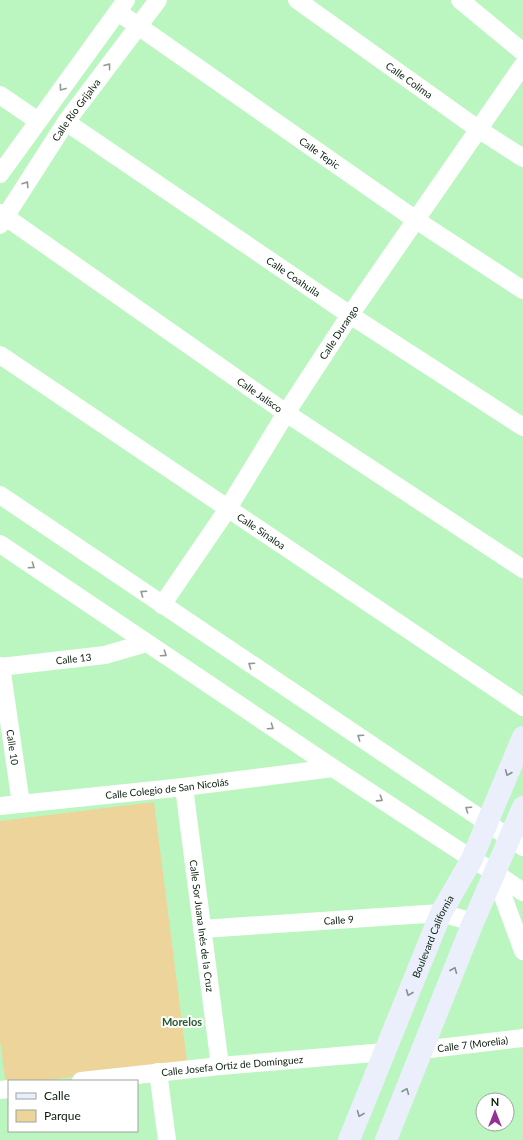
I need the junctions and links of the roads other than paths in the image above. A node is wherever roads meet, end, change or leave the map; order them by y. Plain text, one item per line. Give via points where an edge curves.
1 (158, 0) edge
2 (297, 0) edge
3 (460, 0) edge
4 (122, 6) edge
5 (138, 26) junction
6 (523, 52) edge
7 (523, 65) edge
8 (0, 95) edge
9 (38, 121) junction
10 (66, 122) junction
11 (478, 129) junction
12 (523, 158) edge
13 (0, 174) edge
14 (2, 218) edge
15 (416, 220) junction
16 (523, 290) edge
17 (350, 315) junction
18 (0, 355) edge
19 (286, 414) junction
20 (523, 427) edge
21 (0, 495) edge
22 (228, 508) junction
23 (0, 544) edge
24 (523, 569) edge
25 (162, 605) junction
26 (146, 643) junction
27 (1, 666) edge
28 (523, 707) edge
29 (523, 737) edge
30 (333, 768) junction
31 (184, 787) junction
32 (21, 804) junction
33 (0, 806) edge
34 (523, 807) edge
35 (487, 822) junction
36 (517, 842) edge
37 (472, 859) junction
38 (494, 872) junction
39 (523, 892) edge
40 (441, 913) junction
41 (473, 922) junction
42 (202, 929) junction
43 (523, 950) edge
44 (523, 1038) edge
45 (422, 1050) junction
46 (385, 1052) junction
47 (220, 1066) junction
48 (158, 1072) junction
49 (89, 1080) edge
50 (167, 1140) edge
51 (349, 1140) edge
52 (386, 1140) edge

1 - 5 street, Calle Río Grijalva
2 - 11 street, Calle Colima
3 - 6 street
4 - 5 street, Calle Tepic
4 -> 9 street
10 -> 5 street, Calle Río Grijalva
5 - 15 street, Calle Tepic
7 - 11 street, Calle Durango
8 - 9 street
9 - 13 street
14 -> 10 street, Calle Río Grijalva
10 - 17 street, Calle Coahuila
11 - 12 street, Calle Colima
11 - 15 street, Calle Durango
14 - 19 street, Calle Jalisco
15 - 16 street, Calle Tepic
15 - 17 street, Calle Durango
17 - 19 street, Calle Durango
17 - 20 street, Calle Coahuila
18 - 22 street, Calle Sinaloa
19 - 22 street, Calle Durango
19 - 24 street, Calle Jalisco
25 -> 21 street
22 - 25 street, Calle Durango
22 - 28 street, Calle Sinaloa
23 -> 26 street
35 -> 25 street
26 - 27 street, Calle 13 via 105,655
26 -> 30 street
27 - 32 street, Calle 10
29 -> 35 street, Boulevard California
30 - 31 street, Calle Colegio de San Nicolás
30 -> 37 street
31 - 32 street, Calle Colegio de San Nicolás
31 - 42 street, Calle Sor Juana Inés de la Cruz
32 - 33 street, Calle Colegio de San Nicolás
34 - 36 street
35 - 36 street
35 - 37 street, Boulevard California
36 - 38 street
37 - 38 street
37 - 40 street, Boulevard California
38 - 39 street
38 - 41 street
38 - 43 street
40 - 41 street, Calle 9
40 - 42 street, Calle 9
40 -> 46 street, Boulevard California
45 -> 41 street
42 - 47 street, Calle Sor Juana Inés de la Cruz
44 - 45 street, Calle 7 (Morelia)
52 -> 45 street
46 - 47 street, Calle Josefa Ortiz de Domínguez
46 -> 51 street, Boulevard California
47 - 48 street, Calle Josefa Ortiz de Domínguez
48 - 49 street, Calle Josefa Ortiz de Domínguez
48 - 50 street

